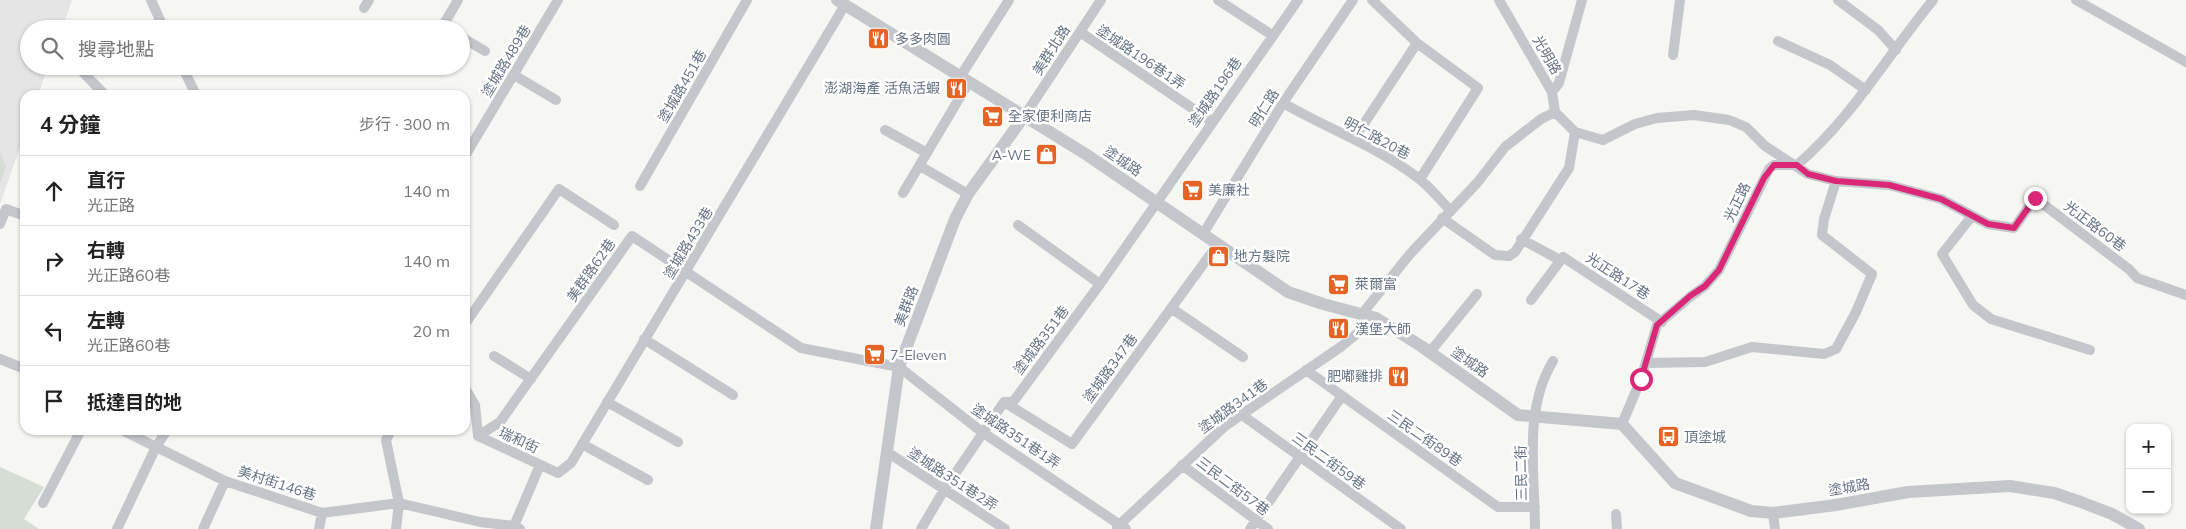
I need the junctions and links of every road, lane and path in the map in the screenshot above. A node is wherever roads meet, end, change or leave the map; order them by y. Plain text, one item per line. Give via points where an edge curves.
1 (151, 0) edge
2 (458, 0) edge
3 (558, 0) edge
4 (747, 0) edge
5 (1101, 0) edge
6 (1218, 0) edge
7 (1298, 0) edge
8 (1353, 0) edge
9 (1372, 0) edge
10 (1499, 0) edge
11 (1582, 0) edge
12 (1680, 0) edge
13 (1838, 0) edge
14 (1933, 0) edge
15 (2076, 0) edge
16 (1007, 1) edge
17 (841, 2) edge
18 (160, 20) edge
19 (448, 20) edge
20 (1080, 32) junction
21 (1272, 36) junction
22 (1778, 41) dead end
23 (470, 42) edge
24 (1417, 43) junction
25 (1896, 50) junction
26 (485, 51) dead end
27 (1674, 55) dead end
28 (2186, 62) edge
29 (86, 75) edge
30 (186, 75) edge
31 (514, 75) junction
32 (965, 80) junction
33 (100, 90) edge
34 (194, 90) edge
35 (1866, 90) junction
36 (1552, 92) junction
37 (556, 100) dead end
38 (1283, 103) junction
39 (1555, 112) junction
40 (1025, 116) junction
41 (1212, 121) junction
42 (885, 130) dead end
43 (1575, 132) junction
44 (1354, 139) junction
45 (470, 148) edge
46 (927, 153) junction
47 (1797, 165) junction
48 (920, 166) junction
49 (1420, 179) junction
50 (1836, 181) junction
51 (640, 186) dead end
52 (904, 193) dead end
53 (968, 194) junction
54 (1158, 202) junction
55 (1450, 210) junction
56 (20, 214) edge
57 (1972, 216) junction
58 (1442, 218) junction
59 (0, 224) edge
60 (614, 225) dead end
61 (1018, 225) dead end
62 (1203, 234) junction
63 (1521, 239) junction
64 (1218, 244) junction
65 (1560, 260) junction
66 (686, 273) junction
67 (1100, 284) junction
68 (1477, 294) dead end
69 (2186, 294) edge
70 (1531, 300) dead end
71 (1171, 308) junction
72 (1362, 314) junction
73 (470, 317) edge
74 (1376, 318) junction
75 (1662, 322) junction
76 (644, 339) junction
77 (2090, 350) dead end
78 (1430, 352) junction
79 (494, 356) dead end
80 (1243, 357) dead end
81 (0, 359) edge
82 (1540, 361) dead end
83 (1553, 361) dead end
84 (1646, 364) junction
85 (20, 367) edge
86 (899, 367) junction
87 (1306, 370) junction
88 (1547, 371) junction
89 (531, 379) junction
90 (733, 395) dead end
91 (470, 396) edge
92 (1342, 396) junction
93 (607, 402) junction
94 (1004, 402) junction
95 (1242, 415) junction
96 (1534, 417) junction
97 (1622, 424) junction
98 (982, 432) junction
99 (78, 435) edge
100 (132, 435) edge
101 (164, 435) edge
102 (388, 435) edge
103 (478, 436) junction
104 (678, 442) dead end
105 (582, 444) junction
106 (156, 447) junction
107 (887, 452) junction
108 (1300, 457) junction
109 (540, 465) junction
110 (1182, 465) junction
111 (648, 480) dead end
112 (225, 481) junction
113 (944, 490) junction
114 (43, 502) dead end
115 (399, 503) junction
116 (1535, 508) junction
117 (322, 513) junction
118 (1773, 513) junction
119 (1616, 514) dead end
120 (1253, 525) edge
121 (480, 526) edge
122 (517, 527) edge
123 (1121, 527) edge
124 (116, 529) edge
125 (204, 529) edge
126 (319, 529) edge
127 (396, 529) edge
128 (876, 529) edge
129 (921, 529) edge
130 (1005, 529) edge
131 (1268, 529) edge
132 (1401, 529) edge
133 (1535, 529) edge
134 (1617, 529) edge
135 (1775, 529) edge
136 (2139, 529) edge

1 - 18 street
2 - 19 street
3 - 31 street, 塗城路489巷
4 - 51 street, 塗城路451巷
5 - 20 street, 美群北路
6 - 21 street
7 - 21 street, 塗城路196巷
8 - 38 street, 明仁路
9 - 24 street
10 - 36 street, 光明路
11 - 36 street, 光明路 via 1559,83
12 - 27 street
13 - 25 street via 1878,30
14 - 25 street
15 - 28 street
16 - 32 street
17 - 32 street, 塗城路
17 - 66 street, 塗城路433巷
20 - 40 street, 美群北路
20 - 41 street, 塗城路196巷1弄
21 - 41 street, 塗城路196巷
22 - 35 street via 1830,65
23 - 26 street
24 - 44 street
24 - 49 street via 1478,88
25 - 35 street
29 - 33 street
30 - 34 street
31 - 37 street
31 - 45 street, 塗城路489巷
32 - 40 street, 塗城路
32 - 46 street
35 - 47 street via 1823,143
36 - 39 street
38 - 44 street, 明仁路20巷
38 - 62 street, 明仁路
39 - 43 street
39 - 55 street via 1540,119 1505,147 1477,183
40 - 53 street, 美群路
40 - 54 street, 塗城路
41 - 54 street, 塗城路196巷
42 - 46 street
43 - 47 street, 光正路60巷 via 1603,140 1635,124 1657,118 1694,116 1746,127 1765,146
43 - 63 street via 1569,168
44 - 49 street, 明仁路20巷
46 - 48 street
47 - 50 street, 光正路60巷 via 1808,174
47 - 75 street, 光正路 via 1774,165 1769,169 1719,270
48 - 52 street
48 - 53 street
49 - 55 street, 明仁路20巷
50 - 57 street, 光正路60巷 via 1889,185 1941,199
50 - 84 street via 1822,235 1872,274 1836,349 1824,354 1805,354 1752,347 1705,362
53 - 86 street, 美群路 via 955,219
54 - 62 street, 塗城路
54 - 67 street, 塗城路351巷
55 - 58 street
56 - 59 street via 6,208
57 - 69 street, 光正路60巷 via 1988,224 2014,228 2035,198 2137,278
57 - 77 street via 1942,254 1973,305 1991,319
58 - 63 street via 1495,255 1510,256
58 - 72 street
60 - 73 street via 559,189
61 - 67 street
62 - 64 street, 塗城路
63 - 65 street, 光正路17巷
64 - 71 street, 塗城路347巷
64 - 72 street, 塗城路 via 1288,292
65 - 70 street
65 - 75 street, 光正路17巷 via 1563,257
66 - 76 street, 塗城路433巷
66 - 86 street, 美群路62巷 via 801,348
66 - 89 street, 美群路62巷 via 632,236
67 - 94 street, 塗城路351巷 via 1012,402
68 - 78 street
71 - 80 street
71 - 94 street, 塗城路347巷 via 1072,444
72 - 74 street, 塗城路
74 - 78 street, 塗城路
74 - 87 street, 塗城路341巷
75 - 84 street, 光正路 via 1655,329
76 - 90 street
76 - 93 street, 塗城路433巷
78 - 96 street, 塗城路 via 1518,415
79 - 89 street
81 - 85 street
82 - 88 street
83 - 88 street, 三民二街
84 - 97 street, 光正路
86 - 98 street, 塗城路351巷1弄
86 - 107 street, 美群路
87 - 92 street, 三民二街89巷
87 - 95 street, 塗城路341巷
88 - 96 street, 三民二街
89 - 103 street, 美群路62巷 via 500,422
91 - 103 street, 瑞和街 via 475,405
92 - 108 street
92 - 116 street, 三民二街89巷 via 1498,507
93 - 104 street
93 - 105 street, 塗城路433巷
94 - 98 street, 塗城路351巷
95 - 108 street, 三民二街59巷
95 - 110 street, 塗城路341巷 via 1224,426
96 - 97 street, 塗城路
96 - 116 street, 三民二街
97 - 118 street, 塗城路 via 1675,483 1751,511
98 - 113 street, 塗城路351巷
98 - 123 street, 塗城路351巷1弄
99 - 114 street
100 - 106 street, 美村街146巷
101 - 106 street
102 - 115 street via 386,440
103 - 109 street, 瑞和街
105 - 109 street, 塗城路433巷 via 571,464 558,473
105 - 111 street
106 - 112 street, 美村街146巷
106 - 124 street
107 - 113 street, 塗城路351巷2弄
107 - 128 street, 美群路
108 - 120 street
108 - 132 street, 三民二街59巷
109 - 122 street
110 - 120 street, 三民二街57巷
110 - 123 street, 塗城路341巷
112 - 117 street, 美村街146巷
112 - 125 street
113 - 129 street, 塗城路351巷
113 - 130 street, 塗城路351巷2弄
115 - 117 street, 美村街146巷
115 - 121 street, 美村街146巷
115 - 127 street
116 - 133 street, 三民二街
117 - 126 street
118 - 135 street
118 - 136 street, 塗城路 via 1908,492 2010,486 2054,493 2081,502
119 - 134 street
120 - 131 street, 三民二街57巷
121 - 122 street, 美村街146巷

